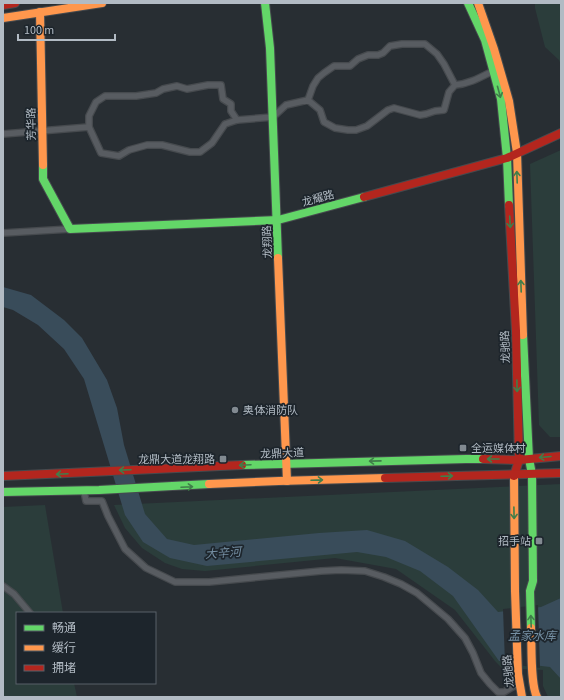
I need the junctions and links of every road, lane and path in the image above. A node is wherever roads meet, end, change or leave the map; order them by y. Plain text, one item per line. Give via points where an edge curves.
1 (15, 3) edge
2 (102, 3) edge
3 (265, 3) edge
4 (468, 3) edge
5 (478, 3) edge
6 (3, 5) edge
7 (40, 12) junction
8 (3, 18) edge
9 (493, 71) junction
10 (455, 85) junction
11 (308, 100) junction
12 (273, 117) junction
13 (237, 120) junction
14 (89, 127) junction
15 (42, 131) junction
16 (561, 133) edge
17 (3, 134) edge
18 (517, 153) junction
19 (507, 158) junction
20 (278, 220) junction
21 (70, 229) junction
22 (3, 233) edge
23 (561, 456) edge
24 (529, 459) junction
25 (519, 460) junction
26 (286, 463) junction
27 (561, 473) edge
28 (514, 474) junction
29 (532, 474) junction
30 (3, 476) edge
31 (287, 481) junction
32 (84, 491) junction
33 (3, 492) edge
34 (3, 586) edge
35 (29, 612) edge
36 (519, 683) junction
37 (536, 695) edge
38 (521, 697) edge

1 - 6 main road
2 - 7 main road
3 - 12 main road, 龙翔路
4 - 9 main road, 龙驰路 via 485,40
5 - 18 main road, 龙驰路 via 510,101
7 - 8 main road
7 - 15 main road, 芳华路
9 - 10 street
9 -> 19 main road, 龙驰路 via 501,99
10 - 11 street via 449,92 444,110 420,115 394,108 367,126 356,130 335,128 324,122 320,110
10 - 11 street via 444,64 425,44 402,44 390,46 378,55 358,59 350,66 334,66 318,78
11 - 12 street via 286,105
12 - 13 street
12 - 20 main road, 龙翔路
13 - 14 street via 225,124 212,143 200,152 147,145 119,156 101,153
13 - 14 street via 231,104 223,98 221,85 187,89 177,86 136,96 105,96 96,102 89,116
14 - 15 street
15 - 17 street
15 - 21 main road, 芳华路 via 43,179
16 - 18 main road, 龙耀路
18 - 19 main road, 龙耀路
24 -> 18 main road, 龙驰路
19 - 20 main road, 龙耀路
19 -> 25 main road, 龙驰路 via 516,331
20 - 21 main road, 龙耀路
20 - 26 main road, 龙翔路
21 - 22 street
23 -> 24 main road, 龙鼎大道
24 - 25 main road, 龙鼎大道
24 - 29 main road, 龙驰路
25 -> 26 main road, 龙鼎大道
25 - 28 main road, 龙驰路
26 -> 30 main road, 龙鼎大道
26 - 31 main road, 龙翔路
27 - 29 main road
28 - 29 main road
31 -> 28 main road
28 -> 36 main road, 龙驰路
37 -> 29 main road, 龙驰路 via 530,590 533,581
32 -> 31 main road
32 - 33 main road
32 - 36 street via 86,501 102,501 125,549 146,568 175,582 209,582 340,570 365,571 384,576 417,593 448,619 465,638 481,673 498,692 504,692
34 - 35 street via 14,594
36 - 38 main road, 龙驰路

